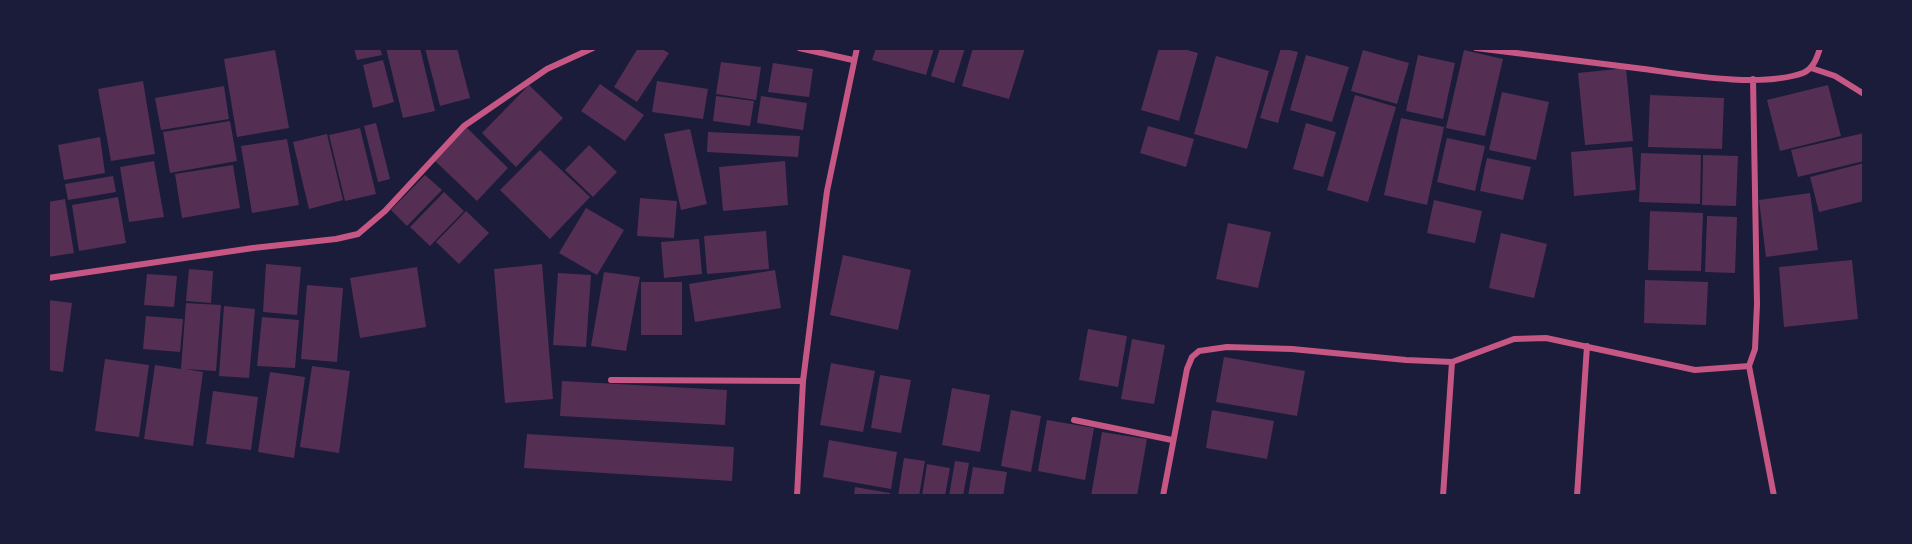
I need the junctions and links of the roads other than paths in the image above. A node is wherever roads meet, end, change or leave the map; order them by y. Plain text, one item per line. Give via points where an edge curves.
1 (592, 48) edge
2 (799, 48) edge
3 (857, 48) edge
4 (1476, 48) edge
5 (1820, 48) edge
6 (853, 60) junction
7 (1811, 68) junction
8 (1753, 79) junction
9 (1864, 94) edge
10 (48, 278) edge
11 (1587, 346) junction
12 (1452, 362) junction
13 (1749, 366) junction
14 (611, 380) dead end
15 (803, 381) junction
16 (1074, 420) dead end
17 (1172, 440) junction
18 (797, 496) edge
19 (1163, 496) edge
20 (1443, 496) edge
21 (1577, 496) edge
22 (1774, 496) edge

1 - 10 street via 547,69 464,126 385,211 358,234
2 - 6 street
3 - 6 street
4 - 8 street via 1688,75
5 - 7 street
6 - 15 street via 827,191
7 - 8 street via 1778,79
7 - 9 street
8 - 13 street via 1757,303 1755,349
11 - 12 street via 1546,338 1514,339
11 - 13 street via 1695,370
11 - 21 street
12 - 17 street via 1292,349 1227,347 1199,351 1187,369
12 - 20 street
13 - 22 street
14 - 15 street
15 - 18 street
16 - 17 street
17 - 19 street

